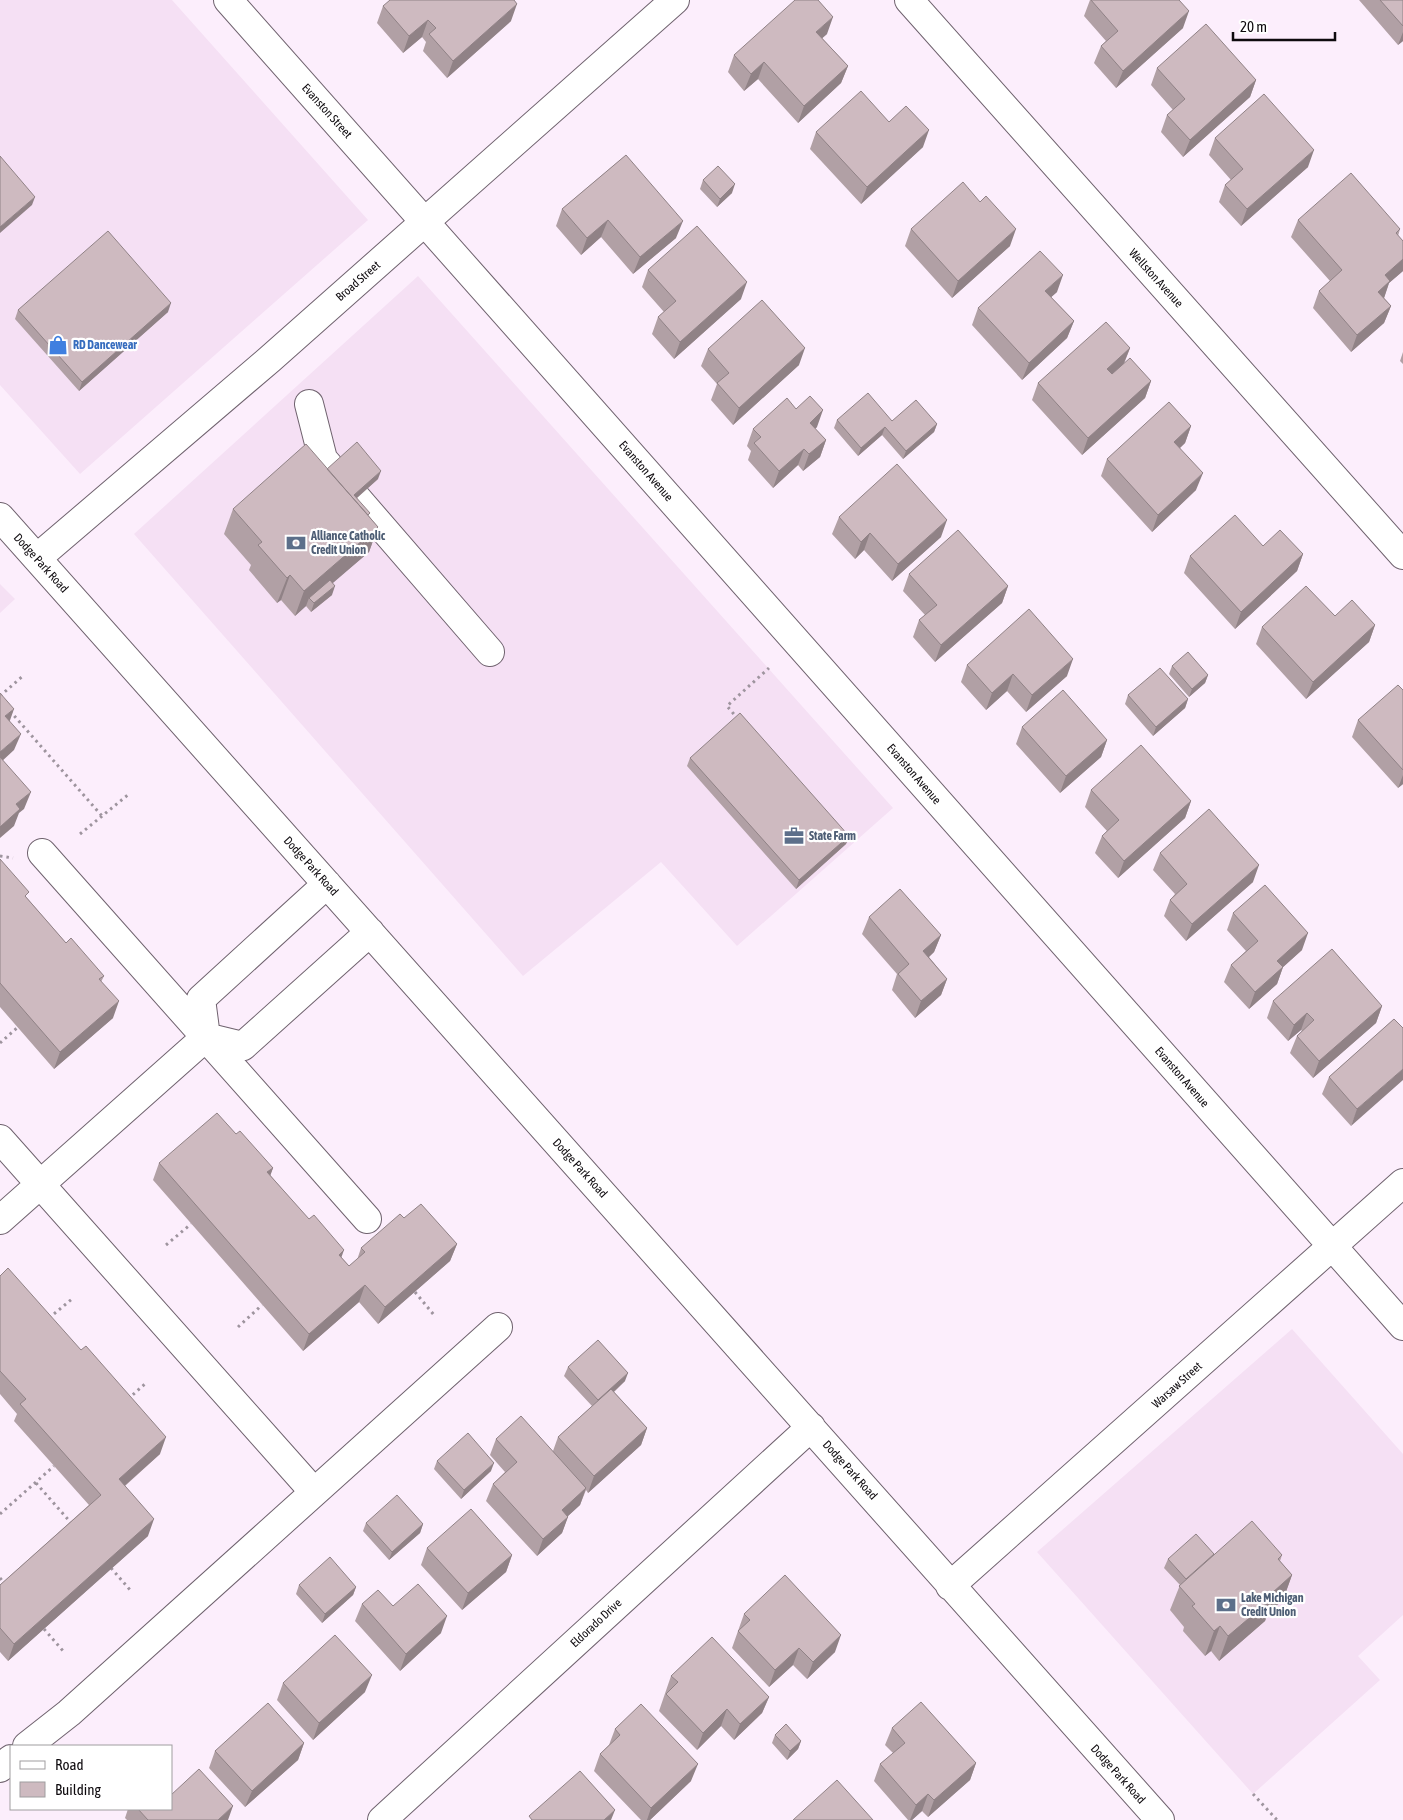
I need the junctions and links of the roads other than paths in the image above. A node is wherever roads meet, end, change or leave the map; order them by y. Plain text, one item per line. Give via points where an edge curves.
1 (228, 0) edge
2 (675, 0) edge
3 (909, 0) edge
4 (426, 222) junction
5 (309, 404) dead end
6 (0, 517) edge
7 (1403, 555) edge
8 (37, 558) junction
9 (490, 652) dead end
10 (42, 853) dead end
11 (327, 884) junction
12 (370, 932) junction
13 (206, 1037) junction
14 (0, 1139) edge
15 (1403, 1183) edge
16 (40, 1184) junction
17 (367, 1219) dead end
18 (0, 1220) edge
19 (1332, 1247) junction
20 (1403, 1326) edge
21 (498, 1327) dead end
22 (811, 1427) junction
23 (314, 1492) junction
24 (950, 1586) junction
25 (28, 1745) edge
26 (10, 1760) edge
27 (0, 1768) edge
28 (382, 1820) edge
29 (1160, 1820) edge

1 - 4 street, Evanston Street
2 - 4 street, Broad Street
3 - 7 street, Wellston Avenue
4 - 8 street, Broad Street
4 - 19 street, Evanston Avenue
5 - 9 street via 322,459
6 - 8 street, Dodge Park Road
8 - 11 street, Dodge Park Road
10 - 13 street
11 - 12 street, Dodge Park Road
11 - 13 street via 201,998
12 - 13 street via 243,1046
12 - 22 street, Dodge Park Road
13 - 16 street
13 - 17 street
14 - 16 street
15 - 19 street, Warsaw Street
16 - 18 street
16 - 23 street
19 - 20 street, Evanston Avenue
19 - 24 street, Warsaw Street
21 - 23 street
22 - 24 street, Dodge Park Road
22 - 28 street, Eldorado Drive
23 - 25 street via 69,1713
24 - 29 street, Dodge Park Road
26 - 27 street

